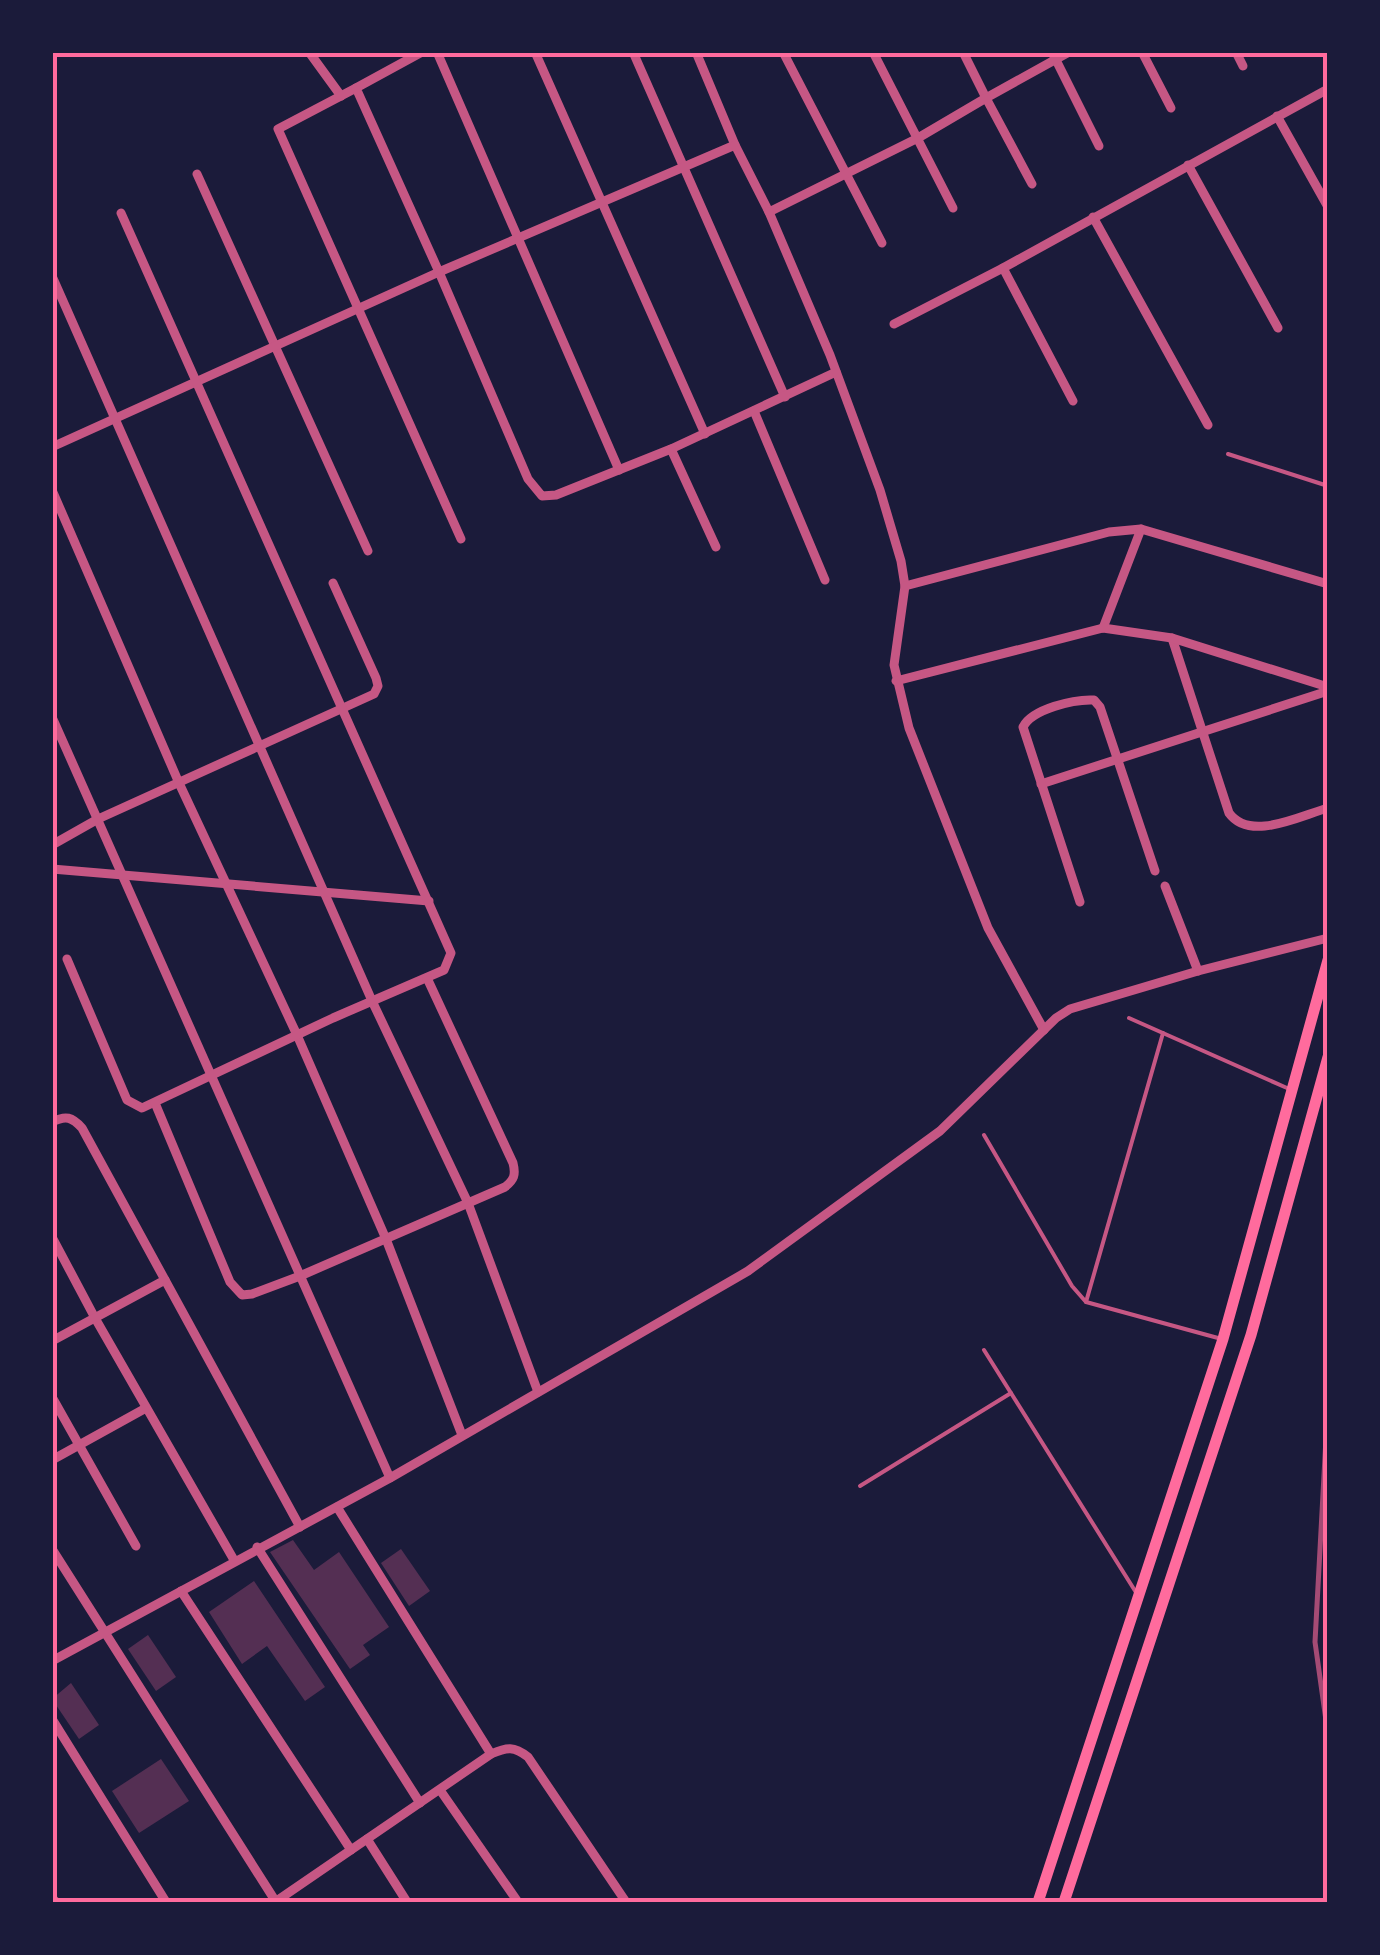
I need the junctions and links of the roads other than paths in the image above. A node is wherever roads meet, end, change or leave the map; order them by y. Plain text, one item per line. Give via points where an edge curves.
1 (309, 52) edge
2 (437, 52) edge
3 (535, 52) edge
4 (633, 52) edge
5 (696, 52) edge
6 (783, 52) edge
7 (873, 52) edge
8 (963, 52) edge
9 (1069, 52) edge
10 (1142, 52) edge
11 (1236, 52) edge
12 (422, 53) edge
13 (1054, 56) edge
14 (1244, 66) dead end
15 (356, 88) junction
16 (1328, 89) edge
17 (341, 96) junction
18 (986, 98) junction
19 (1170, 108) dead end
20 (1278, 116) junction
21 (918, 138) junction
22 (736, 145) junction
23 (1099, 146) dead end
24 (1188, 165) junction
25 (685, 166) junction
26 (845, 173) junction
27 (198, 174) dead end
28 (1032, 184) dead end
29 (602, 202) junction
30 (1328, 206) edge
31 (953, 208) dead end
32 (768, 212) junction
33 (121, 214) dead end
34 (1092, 217) junction
35 (517, 238) junction
36 (882, 243) dead end
37 (1002, 268) junction
38 (439, 272) junction
39 (52, 276) edge
40 (358, 309) junction
41 (894, 324) dead end
42 (1278, 328) dead end
43 (277, 346) junction
44 (836, 372) junction
45 (196, 384) junction
46 (784, 397) junction
47 (1073, 401) dead end
48 (754, 412) junction
49 (115, 420) junction
50 (1208, 426) dead end
51 (705, 434) junction
52 (52, 448) edge
53 (671, 450) junction
54 (1228, 454) dead end
55 (619, 470) junction
56 (1328, 486) edge
57 (52, 490) edge
58 (1141, 529) junction
59 (461, 539) dead end
60 (716, 547) dead end
61 (368, 551) dead end
62 (824, 580) dead end
63 (333, 583) dead end
64 (1328, 584) edge
65 (904, 586) junction
66 (1103, 628) junction
67 (1172, 638) junction
68 (896, 681) junction
69 (1328, 689) edge
70 (345, 710) junction
71 (52, 718) edge
72 (1203, 733) junction
73 (262, 745) junction
74 (1117, 760) junction
75 (179, 783) junction
76 (1041, 784) junction
77 (1328, 808) edge
78 (98, 820) junction
79 (52, 845) edge
80 (52, 869) edge
81 (1155, 871) dead end
82 (122, 872) junction
83 (225, 882) junction
84 (1165, 886) dead end
85 (324, 891) junction
86 (429, 901) junction
87 (1080, 902) dead end
88 (1328, 938) edge
89 (67, 959) dead end
90 (1328, 960) edge
91 (1198, 971) junction
92 (428, 978) junction
93 (373, 1003) junction
94 (1129, 1018) dead end
95 (1044, 1030) junction
96 (1163, 1033) junction
97 (297, 1035) junction
98 (1328, 1058) edge
99 (212, 1075) junction
100 (1292, 1090) junction
101 (155, 1103) junction
102 (52, 1122) edge
103 (984, 1135) dead end
104 (468, 1203) junction
105 (52, 1237) edge
106 (386, 1240) junction
107 (300, 1276) junction
108 (164, 1280) junction
109 (1086, 1302) junction
110 (95, 1318) junction
111 (1223, 1339) junction
112 (52, 1341) edge
113 (984, 1350) dead end
114 (538, 1392) junction
115 (1011, 1393) junction
116 (52, 1397) edge
117 (146, 1408) junction
118 (462, 1435) junction
119 (81, 1444) junction
120 (52, 1460) edge
121 (390, 1478) junction
122 (860, 1486) dead end
123 (337, 1507) junction
124 (300, 1526) junction
125 (136, 1546) dead end
126 (257, 1548) junction
127 (52, 1549) edge
128 (234, 1560) junction
129 (181, 1591) junction
130 (1140, 1598) junction
131 (103, 1634) junction
132 (52, 1661) edge
133 (52, 1719) edge
134 (491, 1754) junction
135 (440, 1790) junction
136 (420, 1803) junction
137 (367, 1840) junction
138 (352, 1850) junction
139 (166, 1902) edge
140 (276, 1902) edge
141 (407, 1902) edge
142 (518, 1902) edge
143 (626, 1902) edge
144 (1038, 1902) edge
145 (1064, 1902) edge

1 - 17 street
2 - 35 street
3 - 29 street
4 - 25 street
5 - 22 street
6 - 26 street
7 - 21 street
8 - 18 street
9 - 13 street
10 - 19 street
11 - 14 street
12 - 15 street
13 - 18 street
13 - 23 street
15 - 17 street
15 - 38 street
16 - 20 street
17 - 40 street via 278,129
18 - 21 street
18 - 28 street
20 - 24 street
20 - 30 street
21 - 26 street
21 - 31 street
22 - 25 street
22 - 32 street
24 - 34 street
24 - 42 street
25 - 29 street
25 - 46 street
26 - 32 street
26 - 36 street
27 - 43 street
29 - 35 street
29 - 51 street
32 - 44 street
33 - 45 street
34 - 37 street
34 - 50 street
35 - 38 street
35 - 55 street
37 - 41 street
37 - 47 street
38 - 40 street
38 - 55 street via 533,488 542,496 556,495
39 - 49 street
40 - 43 street
40 - 59 street
43 - 45 street
43 - 61 street
44 - 46 street
44 - 65 street via 885,506
45 - 49 street
45 - 70 street
46 - 48 street
48 - 51 street
48 - 62 street
49 - 52 street
49 - 73 street
51 - 53 street
53 - 55 street
53 - 60 street
54 - 56 lane
57 - 75 street
58 - 64 street
58 - 65 street
58 - 66 street
63 - 70 street via 378,686
65 - 68 street
66 - 67 street
66 - 68 street
67 - 69 street
67 - 72 street
68 - 95 street via 988,928
69 - 72 street
70 - 73 street
70 - 86 street
71 - 78 street
72 - 74 street
72 - 77 street via 1230,813 1244,827
73 - 75 street
73 - 85 street
74 - 76 street
74 - 76 street via 1094,700 1037,714 1023,728
74 - 81 street
75 - 78 street
75 - 83 street
76 - 87 street
78 - 79 street
78 - 82 street
80 - 82 street
82 - 83 street
82 - 99 street
83 - 85 street
83 - 97 street
84 - 91 street
85 - 86 street
85 - 93 street
86 - 92 street via 452,954 444,970
88 - 91 street
89 - 101 street via 127,1100 142,1108
90 - 100 main road
91 - 95 street via 1070,1010
92 - 93 street
92 - 104 street via 516,1172 504,1187
93 - 97 street
93 - 104 street
94 - 96 lane
95 - 114 street via 940,1130 748,1271
96 - 100 lane
96 - 109 lane
97 - 99 street
97 - 106 street
98 - 145 main road via 1251,1335
99 - 101 street
99 - 107 street
100 - 111 main road
101 - 107 street via 235,1289 252,1294
102 - 108 street via 65,1116 82,1128
103 - 109 lane
104 - 106 street
104 - 114 street
105 - 110 street
106 - 107 street
106 - 118 street
107 - 121 street
108 - 110 street
108 - 124 street
109 - 111 lane
110 - 112 street
110 - 117 street
111 - 130 main road
113 - 115 lane
114 - 118 street
115 - 122 lane
115 - 130 lane
116 - 119 street
117 - 119 street
117 - 128 street
118 - 121 street
119 - 120 street
119 - 125 street
121 - 123 street
123 - 124 street
123 - 134 street
124 - 126 street
126 - 128 street
126 - 136 street
127 - 131 street
128 - 129 street
129 - 131 street
129 - 138 street
130 - 144 main road
131 - 132 street
131 - 140 street
133 - 139 street
134 - 135 street
134 - 143 street via 506,1747 528,1757
135 - 136 street
135 - 142 street
136 - 137 street
137 - 138 street
137 - 141 street
138 - 140 street

